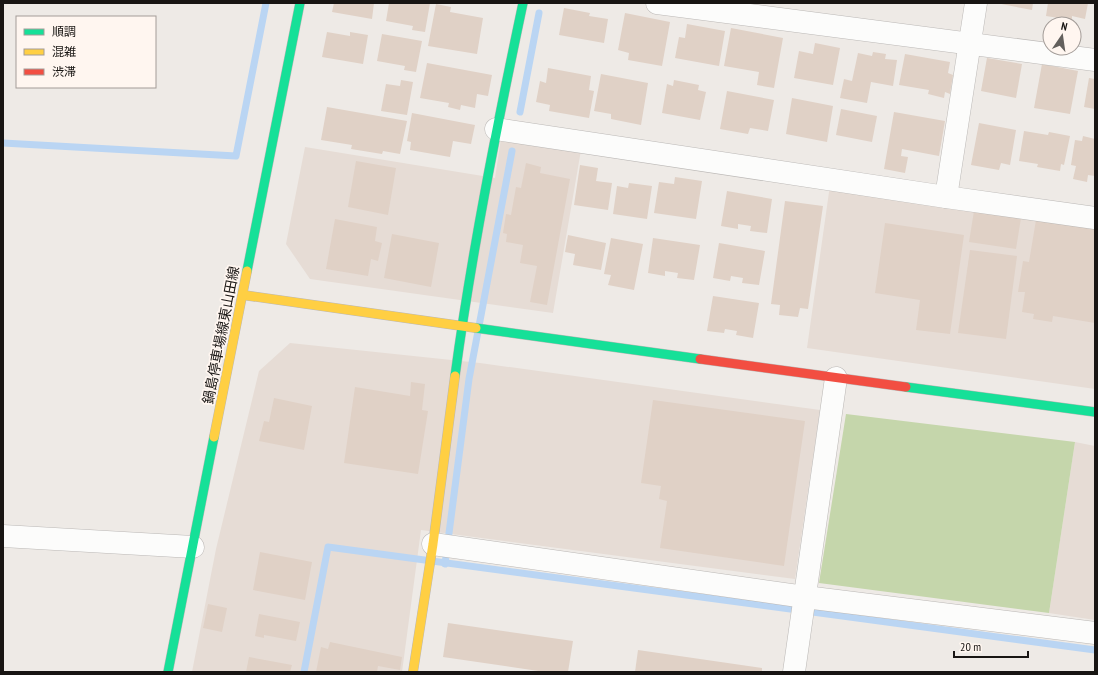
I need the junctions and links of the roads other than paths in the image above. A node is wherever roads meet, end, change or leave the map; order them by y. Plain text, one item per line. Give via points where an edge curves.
1 (300, 3) edge
2 (523, 3) edge
3 (657, 3) edge
4 (976, 3) edge
5 (971, 44) junction
6 (1095, 60) edge
7 (496, 129) junction
8 (946, 197) junction
9 (1095, 218) edge
10 (243, 295) junction
11 (462, 326) junction
12 (836, 378) junction
13 (1095, 412) edge
14 (3, 536) edge
15 (193, 547) junction
16 (432, 548) junction
17 (804, 607) junction
18 (1095, 633) edge
19 (168, 672) edge
20 (413, 672) edge
21 (794, 672) edge

1 - 10 street, 鍋島停車場線東山田線
2 - 7 street
3 - 5 street
4 - 5 street
5 - 6 street
5 - 8 street
7 - 8 street
7 - 11 street
8 - 9 street
10 - 11 street
10 - 15 street, 鍋島停車場線東山田線
11 - 12 street
11 - 16 street
12 - 13 street
12 - 17 street
14 - 15 street
15 - 19 street, 鍋島停車場線東山田線
16 - 17 street
16 - 20 street
17 - 18 street
17 - 21 street

